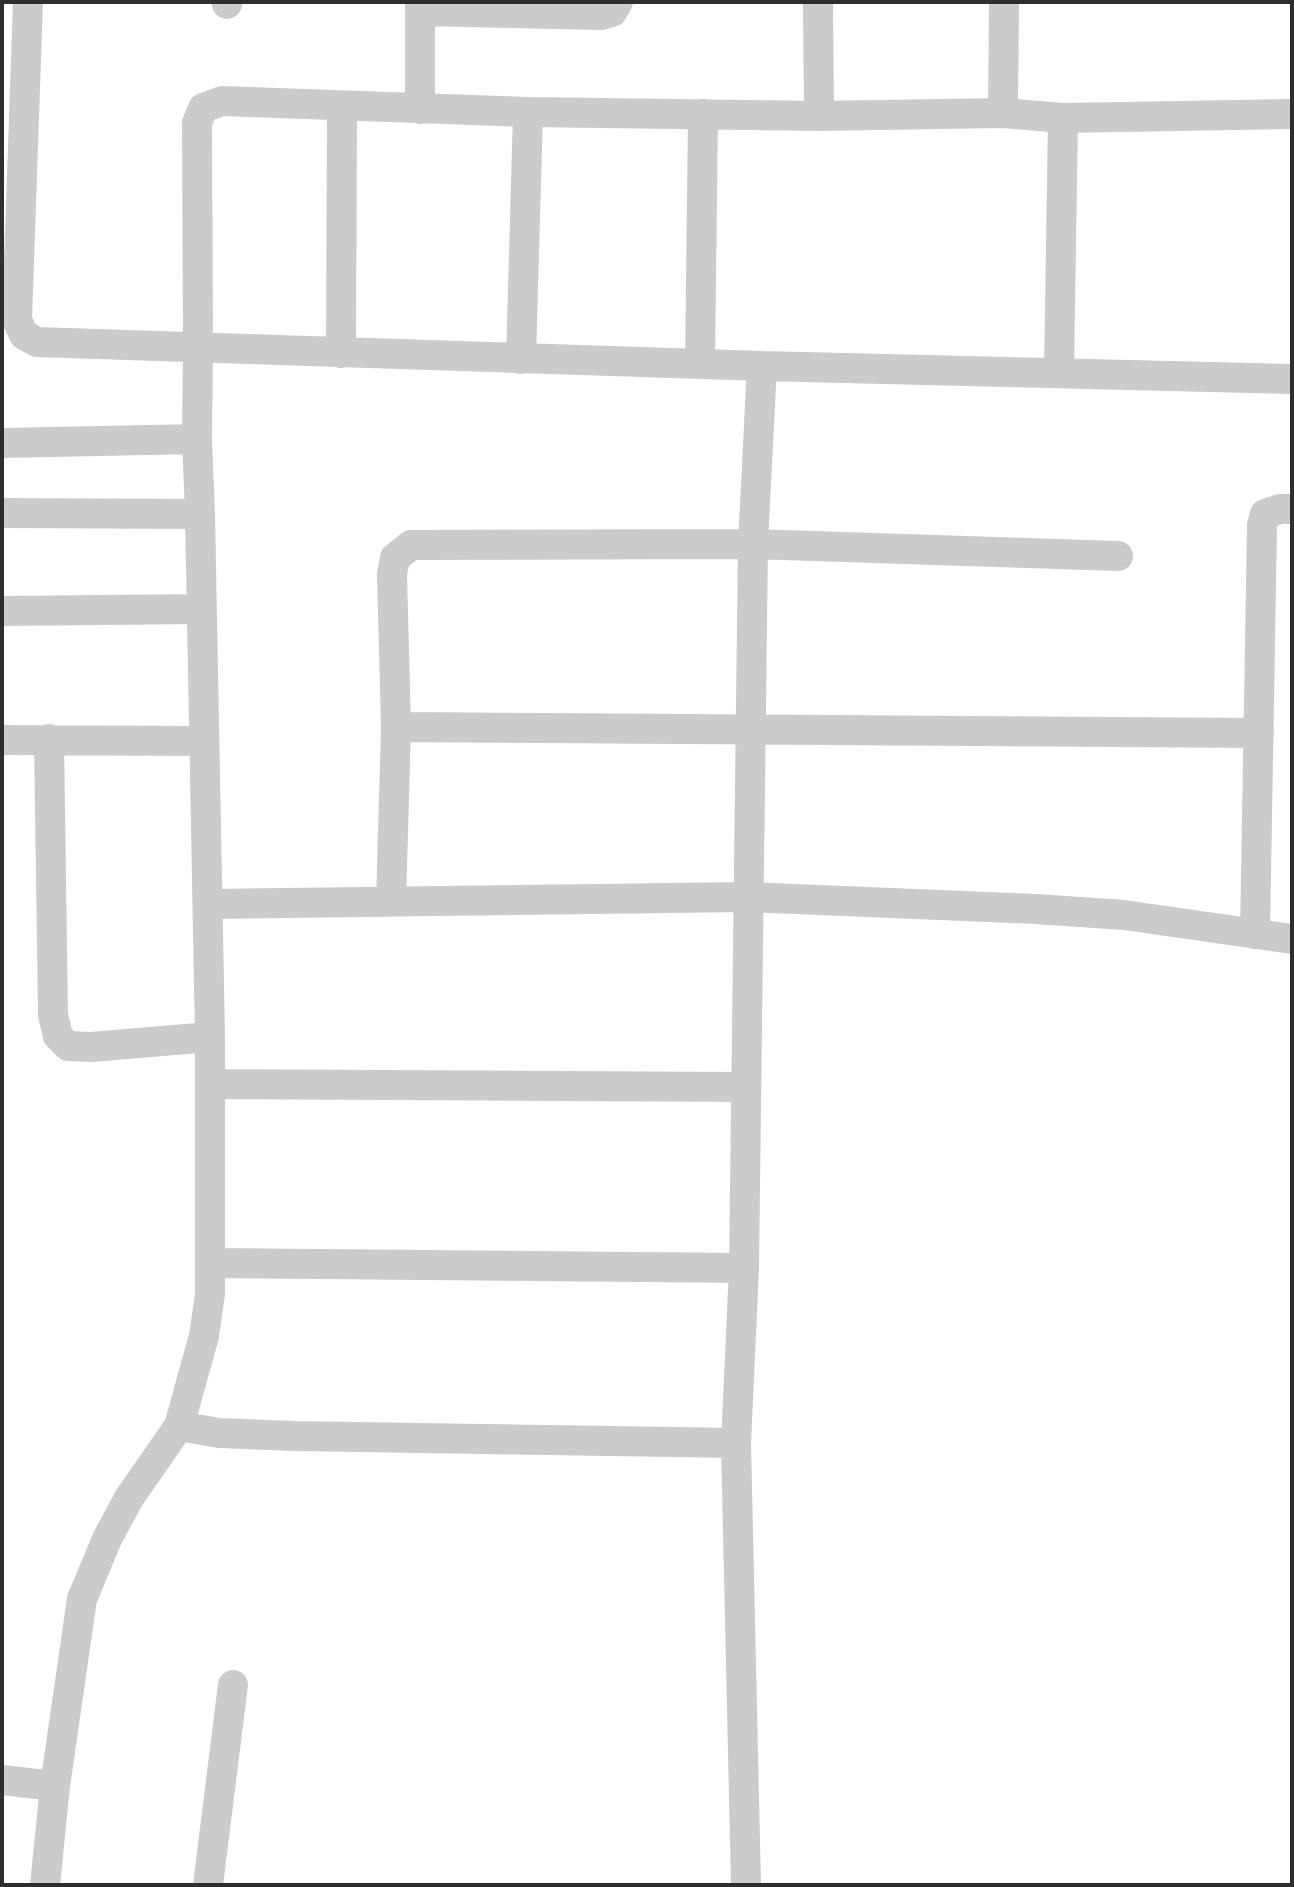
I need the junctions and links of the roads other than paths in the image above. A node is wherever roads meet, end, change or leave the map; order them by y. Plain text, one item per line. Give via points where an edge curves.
1 (28, 2) edge
2 (618, 2) edge
3 (818, 2) edge
4 (1004, 2) edge
5 (420, 6) edge
6 (342, 106) junction
7 (420, 109) junction
8 (528, 112) junction
9 (1003, 113) junction
10 (703, 114) junction
11 (1292, 114) edge
12 (819, 116) junction
13 (1063, 118) junction
14 (198, 347) junction
15 (341, 354) junction
16 (521, 359) junction
17 (700, 363) junction
18 (762, 366) junction
19 (1059, 372) junction
20 (1292, 379) edge
21 (197, 439) junction
22 (2, 443) edge
23 (1292, 509) edge
24 (2, 513) edge
25 (200, 514) junction
26 (753, 544) junction
27 (1118, 556) dead end
28 (202, 609) junction
29 (2, 611) edge
30 (397, 727) junction
31 (750, 730) junction
32 (1259, 733) junction
33 (49, 739) junction
34 (2, 740) edge
35 (204, 741) junction
36 (747, 897) junction
37 (391, 902) junction
38 (208, 904) junction
39 (1255, 934) junction
40 (1292, 939) edge
41 (210, 1037) junction
42 (210, 1084) junction
43 (745, 1087) junction
44 (211, 1263) junction
45 (744, 1268) junction
46 (179, 1426) junction
47 (736, 1443) junction
48 (233, 1685) dead end
49 (2, 1780) edge
50 (55, 1786) junction
51 (45, 1885) edge
52 (208, 1885) edge
53 (746, 1885) edge

1 - 14 street via 17,320 24,335 37,342
2 - 5 street via 612,12 602,15
3 - 12 street
4 - 9 street
5 - 7 street
6 - 7 street
6 - 14 street via 222,101 203,108 197,123
6 - 15 street
7 - 8 street
8 - 10 street
8 - 16 street
9 - 12 street
9 - 13 street
10 - 12 street
10 - 17 street
11 - 13 street
13 - 19 street
14 - 15 street
14 - 21 street
15 - 16 street
16 - 17 street
17 - 18 street
18 - 19 street
18 - 26 street
19 - 20 street
21 - 22 street
21 - 25 street
23 - 32 street via 1265,514 1262,525
24 - 25 street
25 - 28 street
26 - 27 street
26 - 30 street via 411,545 396,558 392,574
26 - 31 street
28 - 29 street
28 - 35 street
30 - 31 street
30 - 37 street
31 - 32 street
31 - 36 street
32 - 39 street
33 - 34 street
33 - 35 street
33 - 41 street via 53,1015 58,1036 68,1046 91,1047
35 - 38 street
36 - 37 street
36 - 39 street via 1073,911
36 - 43 street
37 - 38 street
38 - 41 street
39 - 40 street
41 - 42 street
42 - 43 street
42 - 44 street
43 - 45 street
44 - 45 street
44 - 46 street via 204,1336
45 - 47 street
46 - 47 street via 219,1433 294,1436
46 - 50 street via 128,1498 82,1599
47 - 53 street
48 - 52 street
49 - 50 street
50 - 51 street

